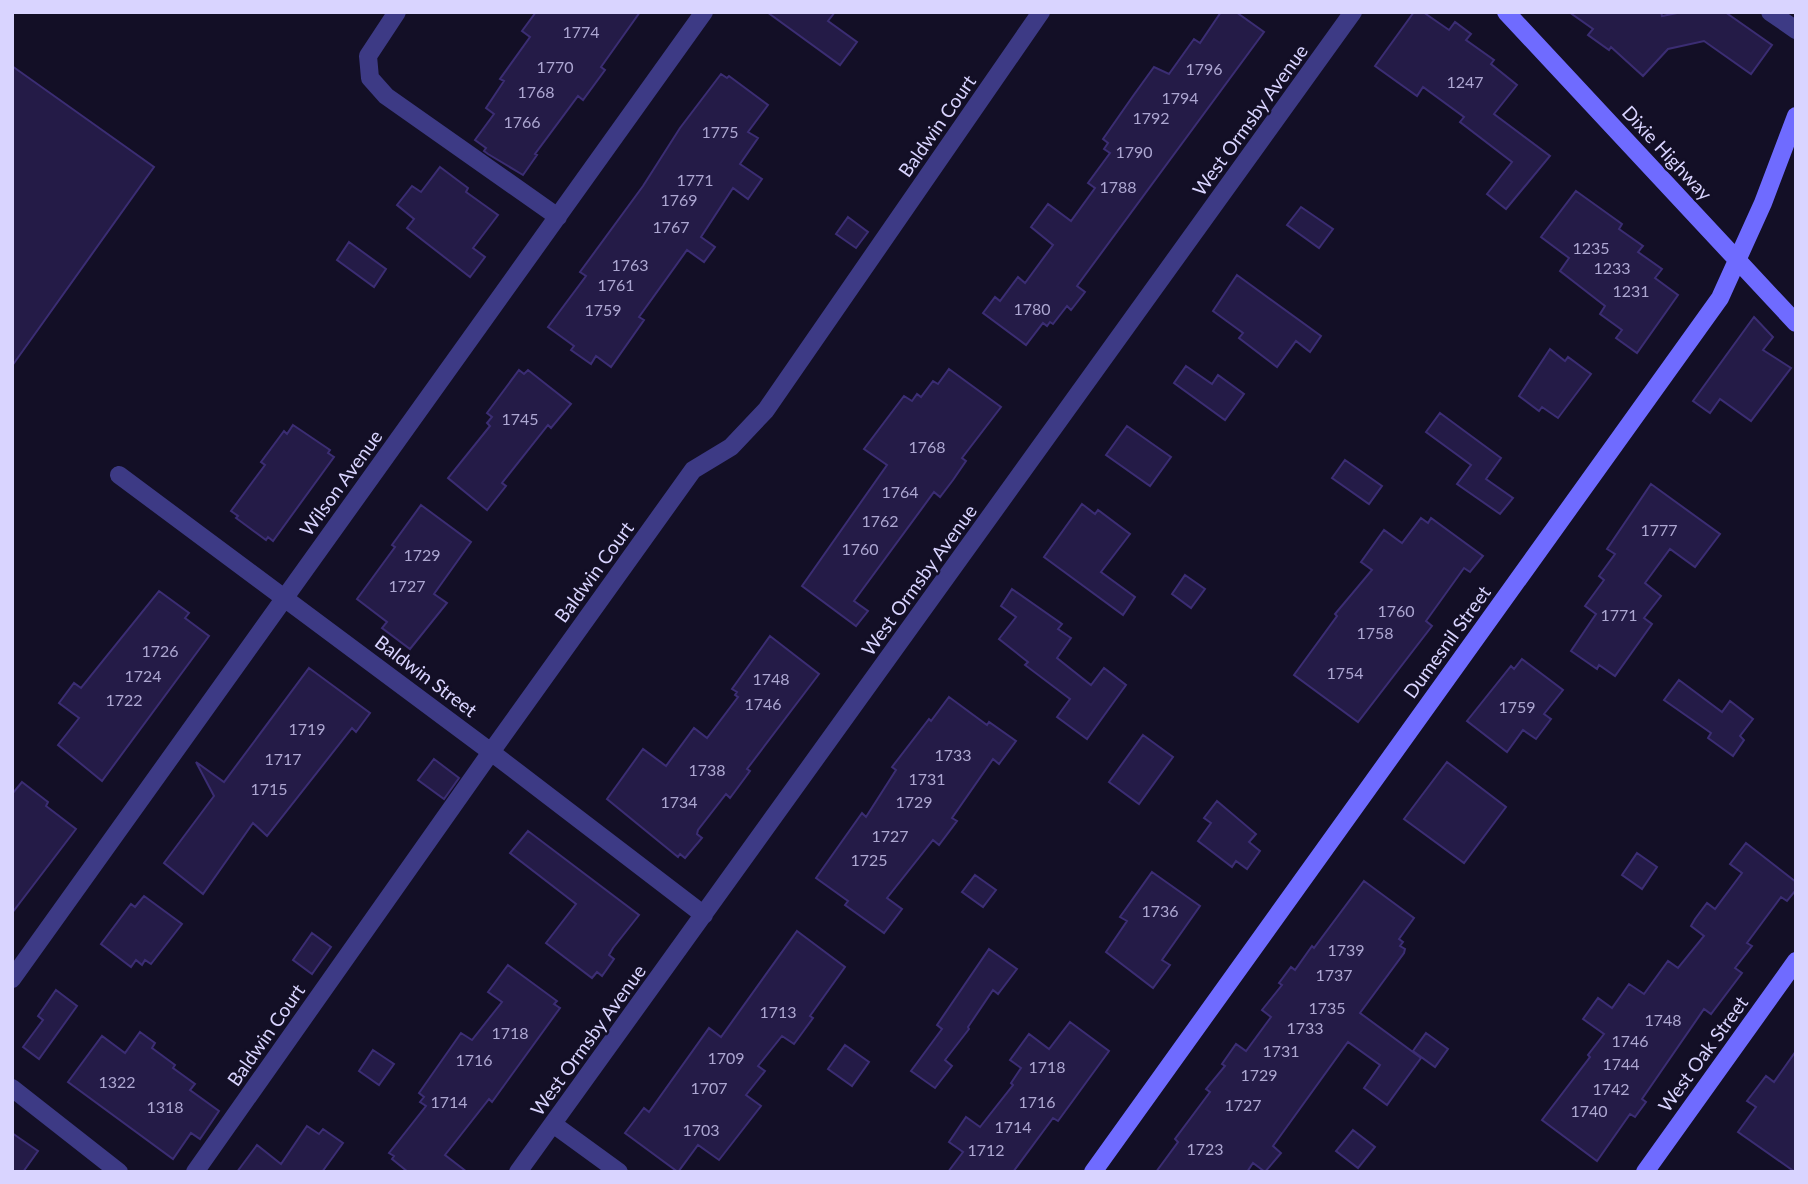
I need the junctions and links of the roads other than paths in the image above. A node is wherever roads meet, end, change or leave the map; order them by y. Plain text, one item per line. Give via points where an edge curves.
1 (397, 12) edge
2 (704, 12) edge
3 (1041, 12) edge
4 (1353, 12) edge
5 (1506, 12) edge
6 (1770, 12) edge
7 (1796, 30) edge
8 (1796, 116) edge
9 (558, 217) junction
10 (1738, 259) junction
11 (1796, 323) edge
12 (120, 475) dead end
13 (285, 597) junction
14 (491, 752) junction
15 (704, 915) junction
16 (1796, 961) edge
17 (12, 979) edge
18 (12, 1088) edge
19 (553, 1124) junction
20 (119, 1172) edge
21 (195, 1172) edge
22 (518, 1172) edge
23 (619, 1172) edge
24 (1093, 1172) edge
25 (1645, 1172) edge

1 - 9 street via 368,56 370,78 386,96
2 - 9 street, Wilson Avenue
3 - 14 street, Baldwin Court via 765,410 731,447 693,470
4 - 15 street, West Ormsby Avenue
5 - 10 main road, Dixie Highway
6 - 7 street
8 - 10 main road, Dumesnil Street
9 - 13 street, Wilson Avenue
10 - 11 main road, Dixie Highway
10 - 24 main road, Dumesnil Street via 1720,298
12 - 13 street, Baldwin Street
13 - 14 street, Baldwin Street
13 - 17 street, Wilson Avenue
14 - 15 street, Baldwin Street
14 - 21 street, Baldwin Court
15 - 19 street, West Ormsby Avenue
16 - 25 main road, West Oak Street
18 - 20 street
19 - 22 street, West Ormsby Avenue
19 - 23 street

